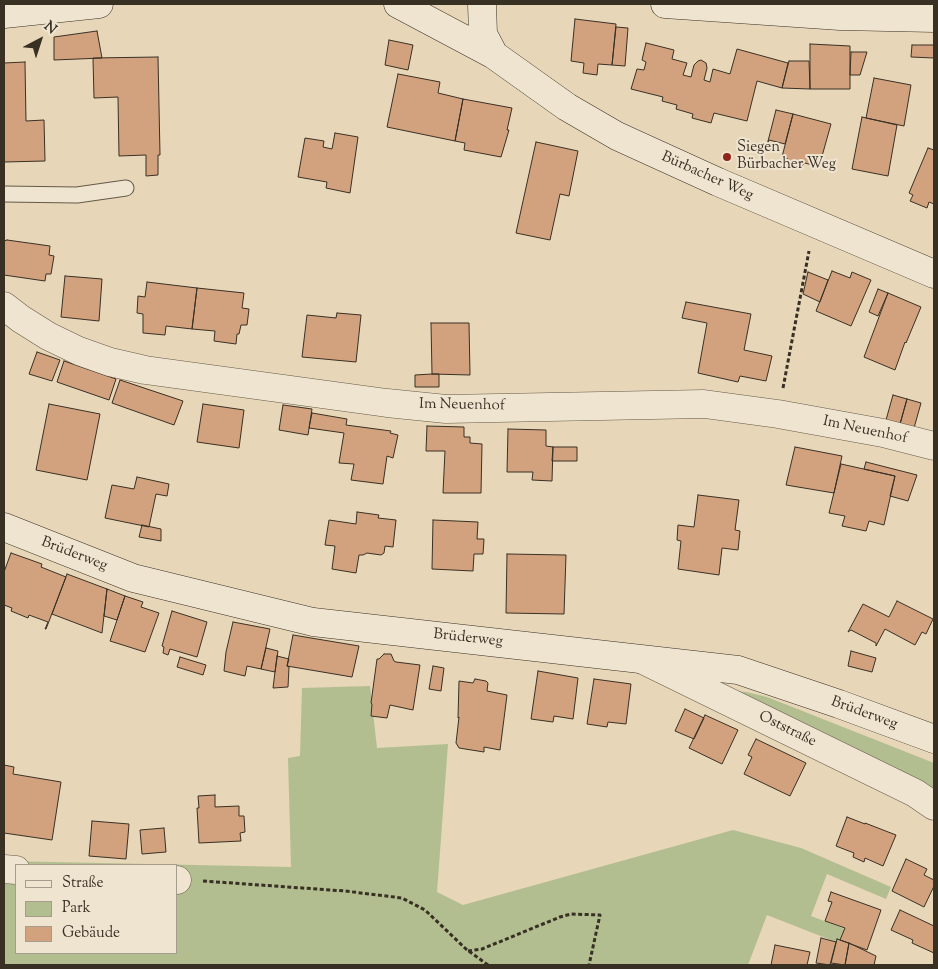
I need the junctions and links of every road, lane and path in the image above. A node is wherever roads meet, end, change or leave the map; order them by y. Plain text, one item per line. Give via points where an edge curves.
1 (99, 4) edge
2 (398, 4) edge
3 (482, 4) edge
4 (665, 4) edge
5 (708, 5) edge
6 (4, 8) edge
7 (34, 11) junction
8 (4, 14) edge
9 (934, 18) edge
10 (494, 55) junction
11 (126, 188) dead end
12 (4, 194) edge
13 (815, 224) junction
14 (934, 274) edge
15 (4, 306) edge
16 (778, 414) junction
17 (934, 446) edge
18 (4, 527) edge
19 (637, 658) junction
20 (934, 740) edge
21 (934, 806) edge
22 (178, 880) edge
23 (468, 951) junction
24 (488, 965) edge
25 (589, 965) edge

1 - 7 street
2 - 10 street, Bürbacher Weg
3 - 10 street via 484,34
4 - 5 street
5 - 9 street via 840,16
6 - 7 street
7 - 8 street
10 - 13 street, Bürbacher Weg via 568,107 617,136
11 - 12 lane via 77,195
13 - 14 street, Bürbacher Weg
13 - 16 path
15 - 16 street, Im Neuenhof via 48,336 79,351 145,370 446,409 704,404
16 - 17 street, Im Neuenhof via 884,433
18 - 19 street, Brüderweg via 133,578 313,622
19 - 20 street, Brüderweg via 738,670
19 - 21 street, Oststraße via 915,793
22 - 23 path via 402,898 426,910
23 - 24 path
23 - 25 path via 482,949 571,914 600,915

